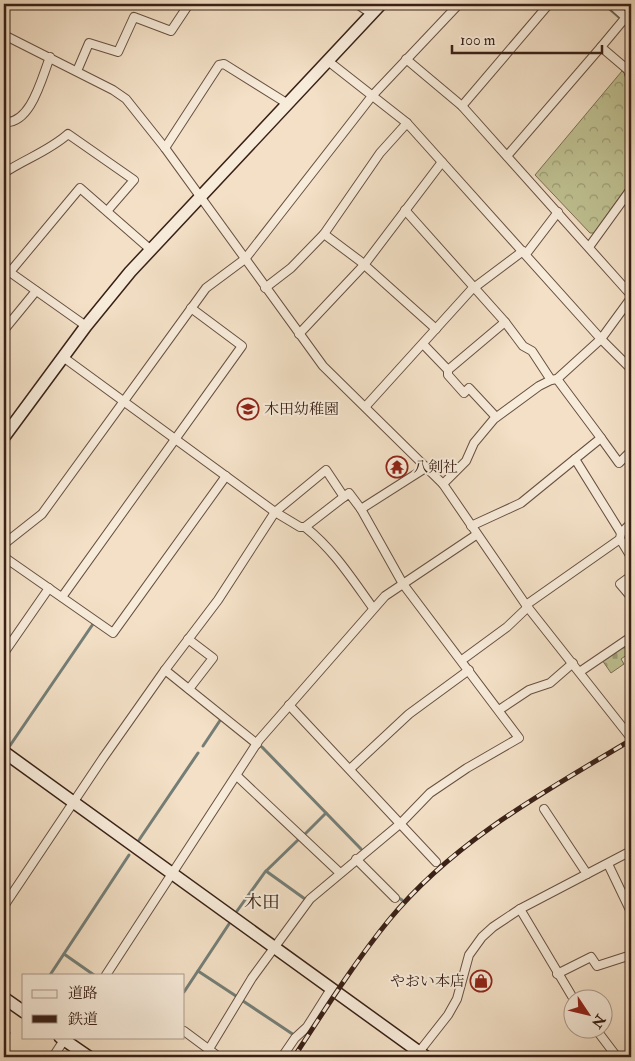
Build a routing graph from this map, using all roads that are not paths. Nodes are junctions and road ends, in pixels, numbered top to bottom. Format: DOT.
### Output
graph roads {
  1 [pos="189,4"];
  2 [pos="357,4"];
  3 [pos="381,4"];
  4 [pos="459,4"];
  5 [pos="549,4"];
  6 [pos="611,4"];
  7 [pos="372,14"];
  8 [pos="629,20"];
  9 [pos="4,35"];
  10 [pos="601,47"];
  11 [pos="50,57"];
  12 [pos="406,59"];
  13 [pos="328,61"];
  14 [pos="77,71"];
  15 [pos="631,80"];
  16 [pos="372,96"];
  17 [pos="288,104"];
  18 [pos="462,106"];
  19 [pos="4,122"];
  20 [pos="407,123"];
  21 [pos="165,148"];
  22 [pos="507,156"];
  23 [pos="442,162"];
  24 [pos="4,173"];
  25 [pos="631,189"];
  26 [pos="200,197"];
  27 [pos="108,210"];
  28 [pos="405,210"];
  29 [pos="558,212"];
  30 [pos="324,234"];
  31 [pos="589,247"];
  32 [pos="151,250"];
  33 [pos="524,252"];
  34 [pos="245,259"];
  35 [pos="364,265"];
  36 [pos="7,270"];
  37 [pos="265,288"];
  38 [pos="474,288"];
  39 [pos="36,290"];
  40 [pos="631,296"];
  41 [pos="191,308"];
  42 [pos="505,322"];
  43 [pos="86,326"];
  44 [pos="436,329"];
  45 [pos="4,330"];
  46 [pos="299,334"];
  47 [pos="601,339"];
  48 [pos="423,344"];
  49 [pos="63,356"];
  50 [pos="631,369"];
  51 [pos="448,370"];
  52 [pos="554,379"];
  53 [pos="124,401"];
  54 [pos="366,406"];
  55 [pos="496,417"];
  56 [pos="5,434"];
  57 [pos="601,438"];
  58 [pos="175,439"];
  59 [pos="631,450"];
  60 [pos="575,459"];
  61 [pos="427,467"];
  62 [pos="226,476"];
  63 [pos="443,484"];
  64 [pos="344,497"];
  65 [pos="361,509"];
  66 [pos="275,512"];
  67 [pos="631,523"];
  68 [pos="471,526"];
  69 [pos="305,527"];
  70 [pos="476,535"];
  71 [pos="620,536"];
  72 [pos="4,544"];
  73 [pos="4,556"];
  74 [pos="631,557"];
  75 [pos="631,576"];
  76 [pos="403,584"];
  77 [pos="49,588"];
  78 [pos="62,597"];
  79 [pos="631,597"];
  80 [pos="527,606"];
  81 [pos="373,608"];
  82 [pos="631,637"];
  83 [pos="188,639"];
  84 [pos="4,654"];
  85 [pos="462,660"];
  86 [pos="573,663"];
  87 [pos="165,670"];
  88 [pos="469,670"];
  89 [pos="581,671"];
  90 [pos="188,689"];
  91 [pos="289,705"];
  92 [pos="498,710"];
  93 [pos="631,738"];
  94 [pos="257,744"];
  95 [pos="4,752"];
  96 [pos="350,769"];
  97 [pos="237,776"];
  98 [pos="72,802"];
  99 [pos="544,810"];
  100 [pos="401,823"];
  101 [pos="631,851"];
  102 [pos="356,859"];
  103 [pos="436,862"];
  104 [pos="608,864"];
  105 [pos="340,872"];
  106 [pos="172,873"];
  107 [pos="587,874"];
  108 [pos="394,898"];
  109 [pos="4,906"];
  110 [pos="520,909"];
  111 [pos="631,912"];
  112 [pos="274,947"];
  113 [pos="631,955"];
  114 [pos="107,974"];
  115 [pos="557,974"];
  116 [pos="332,988"];
  117 [pos="566,988"];
  118 [pos="4,998"];
  119 [pos="22,1011"];
  120 [pos="185,1032"];
  121 [pos="63,1038"];
  122 [pos="603,1038"];
  123 [pos="210,1049"];
  124 [pos="420,1056"];
  125 [pos="53,1057"];
  126 [pos="89,1057"];
  127 [pos="217,1057"];
  128 [pos="282,1057"];
  129 [pos="617,1057"];
  1 -- 14 [label="street"];
  2 -- 7 [label="street"];
  3 -- 7 [label="street"];
  4 -- 12 [label="street"];
  5 -- 18 [label="street"];
  6 -- 8 [label="street"];
  7 -- 13 [label="street"];
  8 -- 10 [label="street"];
  9 -- 11 [label="street"];
  10 -- 15 [label="street"];
  10 -- 22 [label="street"];
  11 -- 14 [label="street"];
  11 -- 19 [label="street"];
  12 -- 16 [label="street"];
  12 -- 18 [label="street"];
  13 -- 16 [label="street"];
  13 -- 17 [label="street"];
  14 -- 21 [label="street"];
  16 -- 20 [label="street"];
  16 -- 34 [label="street"];
  17 -- 21 [label="street"];
  17 -- 26 [label="street"];
  18 -- 22 [label="street"];
  20 -- 23 [label="street"];
  20 -- 30 [label="street"];
  21 -- 26 [label="street"];
  22 -- 29 [label="street"];
  23 -- 28 [label="street"];
  23 -- 33 [label="street"];
  24 -- 27 [label="street"];
  25 -- 31 [label="street"];
  26 -- 32 [label="street"];
  26 -- 34 [label="street"];
  27 -- 32 [label="street"];
  27 -- 36 [label="street"];
  28 -- 35 [label="street"];
  28 -- 38 [label="street"];
  29 -- 31 [label="street"];
  29 -- 33 [label="street"];
  30 -- 35 [label="street"];
  30 -- 37 [label="street"];
  31 -- 40 [label="street"];
  32 -- 43 [label="street"];
  33 -- 38 [label="street"];
  33 -- 47 [label="street"];
  34 -- 37 [label="street"];
  34 -- 41 [label="street"];
  35 -- 44 [label="street"];
  35 -- 46 [label="street"];
  36 -- 39 [label="street"];
  37 -- 46 [label="street"];
  38 -- 42 [label="street"];
  38 -- 44 [label="street"];
  39 -- 43 [label="street"];
  39 -- 45 [label="street"];
  40 -- 47 [label="street"];
  41 -- 53 [label="street"];
  41 -- 58 [label="street"];
  42 -- 51 [label="street"];
  42 -- 52 [label="street"];
  43 -- 49 [label="street"];
  44 -- 48 [label="street"];
  46 -- 54 [label="street"];
  47 -- 50 [label="street"];
  47 -- 52 [label="street"];
  48 -- 51 [label="street"];
  48 -- 54 [label="street"];
  49 -- 53 [label="street"];
  49 -- 56 [label="street"];
  51 -- 55 [label="street"];
  52 -- 55 [label="street"];
  52 -- 57 [label="street"];
  53 -- 58 [label="street"];
  53 -- 72 [label="street"];
  54 -- 61 [label="street"];
  55 -- 63 [label="street"];
  57 -- 59 [label="street"];
  57 -- 60 [label="street"];
  58 -- 62 [label="street"];
  58 -- 78 [label="street"];
  60 -- 68 [label="street"];
  60 -- 71 [label="street"];
  61 -- 63 [label="street"];
  61 -- 65 [label="street"];
  62 -- 66 [label="street"];
  62 -- 78 [label="street"];
  63 -- 68 [label="street"];
  64 -- 65 [label="street"];
  64 -- 66 [label="street"];
  64 -- 69 [label="street"];
  65 -- 76 [label="street"];
  66 -- 69 [label="street"];
  66 -- 83 [label="street"];
  67 -- 71 [label="street"];
  68 -- 70 [label="street"];
  69 -- 81 [label="street"];
  70 -- 76 [label="street"];
  70 -- 80 [label="street"];
  71 -- 74 [label="street"];
  71 -- 80 [label="street"];
  73 -- 77 [label="street"];
  75 -- 79 [label="street"];
  76 -- 81 [label="street"];
  76 -- 85 [label="street"];
  77 -- 78 [label="street"];
  77 -- 84 [label="street"];
  80 -- 85 [label="street"];
  80 -- 86 [label="street"];
  81 -- 91 [label="street"];
  82 -- 89 [label="street"];
  83 -- 87 [label="street"];
  83 -- 90 [label="street"];
  85 -- 88 [label="street"];
  86 -- 89 [label="street"];
  86 -- 92 [label="street"];
  87 -- 90 [label="street"];
  87 -- 98 [label="street"];
  88 -- 92 [label="street"];
  88 -- 96 [label="street"];
  89 -- 93 [label="street"];
  90 -- 94 [label="street"];
  91 -- 94 [label="street"];
  91 -- 96 [label="street"];
  92 -- 100 [label="street"];
  94 -- 97 [label="street"];
  95 -- 98 [label="street"];
  96 -- 100 [label="street"];
  97 -- 105 [label="street"];
  97 -- 106 [label="street"];
  98 -- 106 [label="street"];
  98 -- 109 [label="street"];
  99 -- 107 [label="street"];
  100 -- 102 [label="street"];
  100 -- 103 [label="street"];
  101 -- 104 [label="street"];
  102 -- 105 [label="street"];
  102 -- 108 [label="street"];
  104 -- 107 [label="street"];
  104 -- 111 [label="street"];
  105 -- 112 [label="street"];
  106 -- 112 [label="street"];
  106 -- 114 [label="street"];
  107 -- 110 [label="street"];
  110 -- 115 [label="street"];
  110 -- 124 [label="street"];
  112 -- 116 [label="street"];
  112 -- 123 [label="street"];
  113 -- 115 [label="street"];
  115 -- 117 [label="street"];
  116 -- 124 [label="street"];
  116 -- 128 [label="street"];
  118 -- 119 [label="street"];
  120 -- 123 [label="street"];
  121 -- 125 [label="street"];
  121 -- 126 [label="street"];
  122 -- 129 [label="street"];
  123 -- 127 [label="street"];
}
